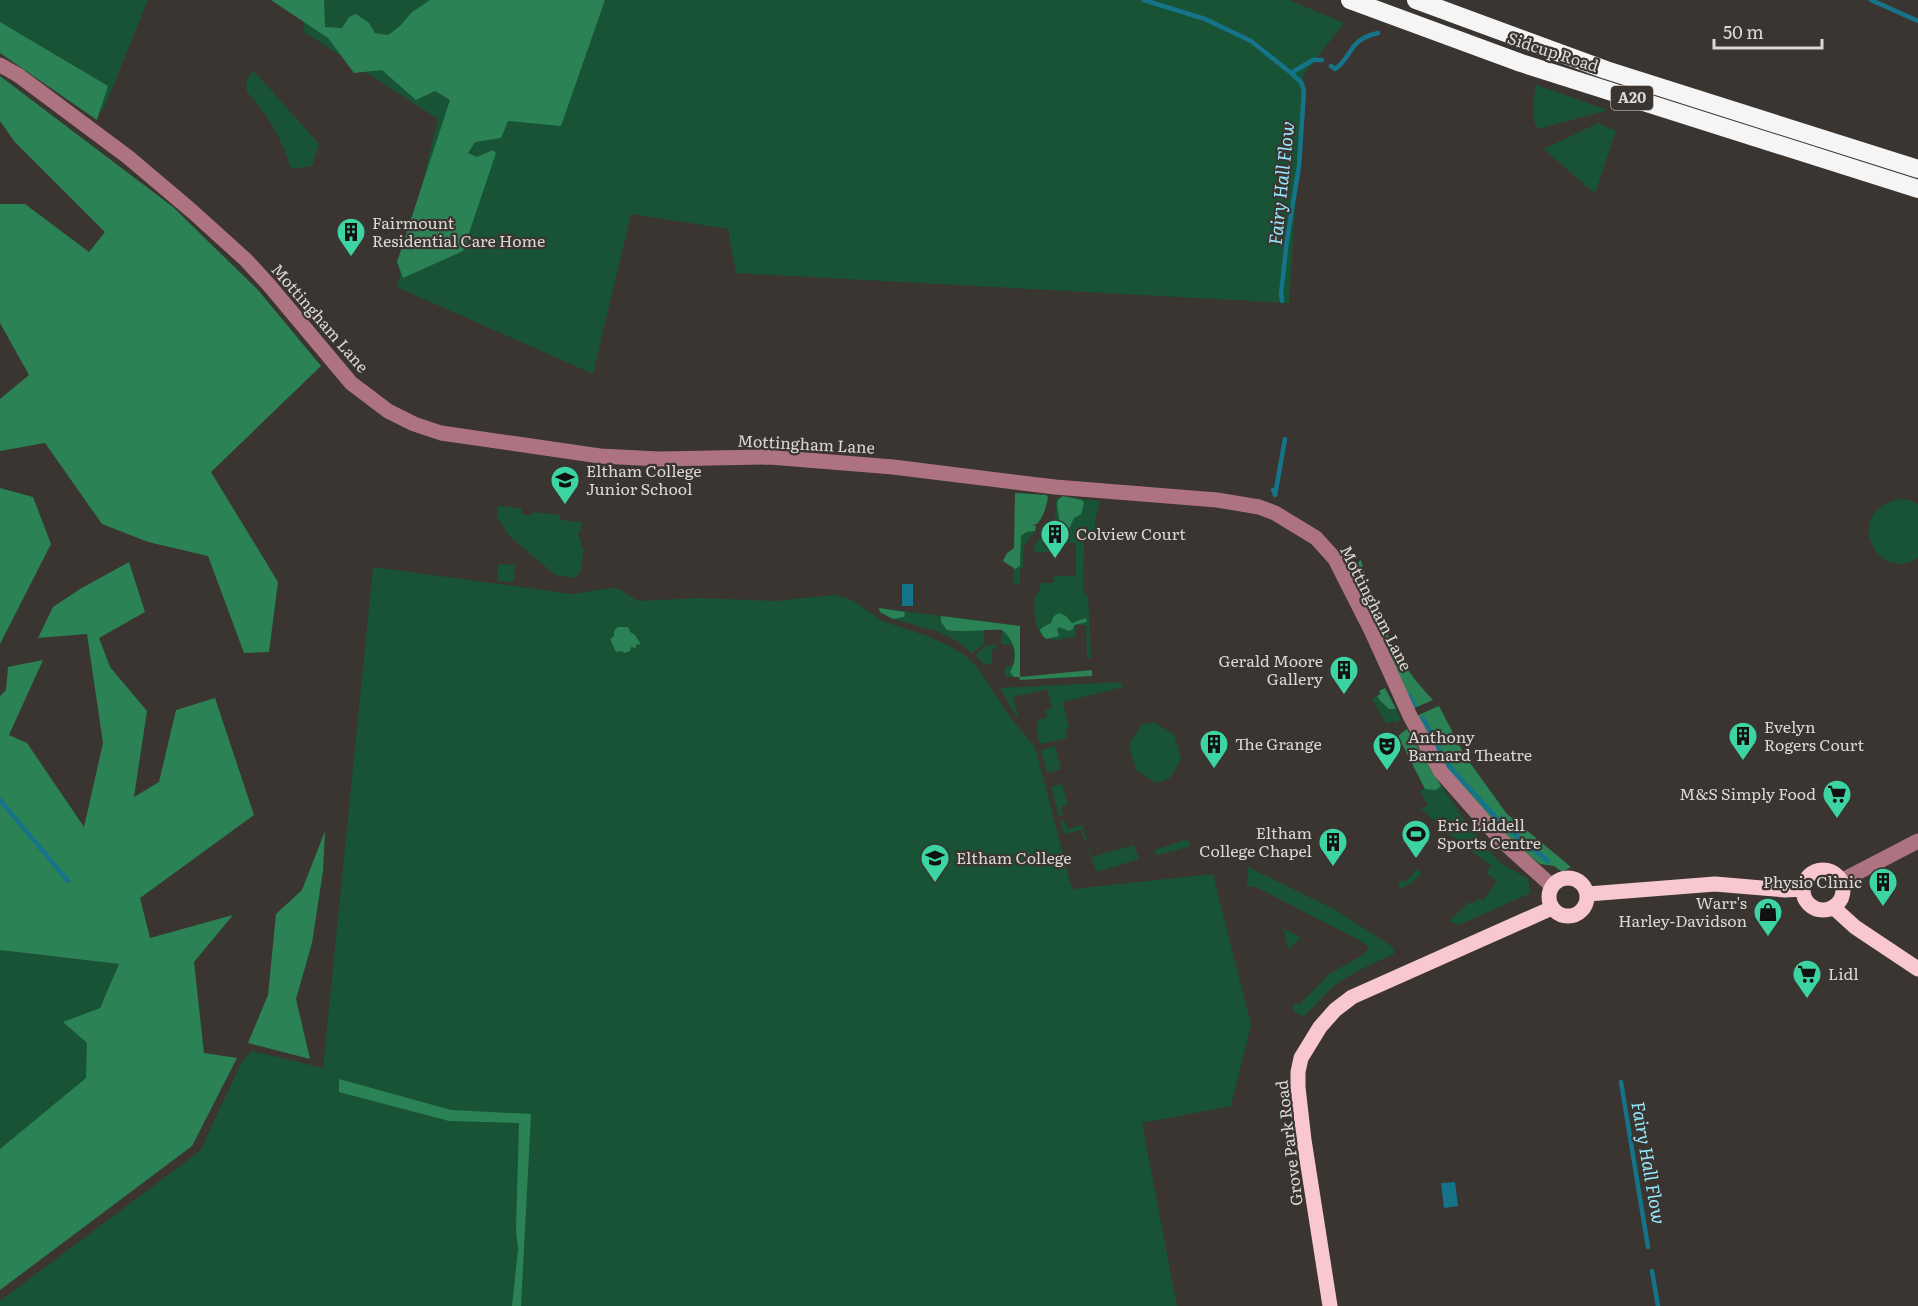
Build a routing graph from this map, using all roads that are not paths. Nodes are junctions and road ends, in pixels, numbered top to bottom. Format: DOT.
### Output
graph roads {
  1 [pos="1350,0"];
  2 [pos="1416,0"];
  3 [pos="0,65"];
  4 [pos="1918,169"];
  5 [pos="1918,189"];
  6 [pos="1918,841"];
  7 [pos="1841,881"];
  8 [pos="1551,886"];
  9 [pos="1803,889"];
  10 [pos="1588,894"];
  11 [pos="1833,907"];
  12 [pos="1552,908"];
  13 [pos="1918,969"];
  14 [pos="1330,1306"];
  1 -- 5 [label="highway, Sidcup Road / A20"];
  2 -- 4 [label="highway, Sidcup Road / A20"];
  3 -- 8 [label="street, Mottingham Lane"];
  6 -- 7 [label="street"];
  7 -- 9 [label="main road"];
  7 -- 11 [label="main road"];
  8 -- 10 [label="main road"];
  8 -- 12 [label="main road"];
  9 -- 10 [label="main road"];
  9 -- 11 [label="main road"];
  10 -- 12 [label="main road"];
  11 -- 13 [label="main road"];
  12 -- 14 [label="main road, Grove Park Road"];
}
